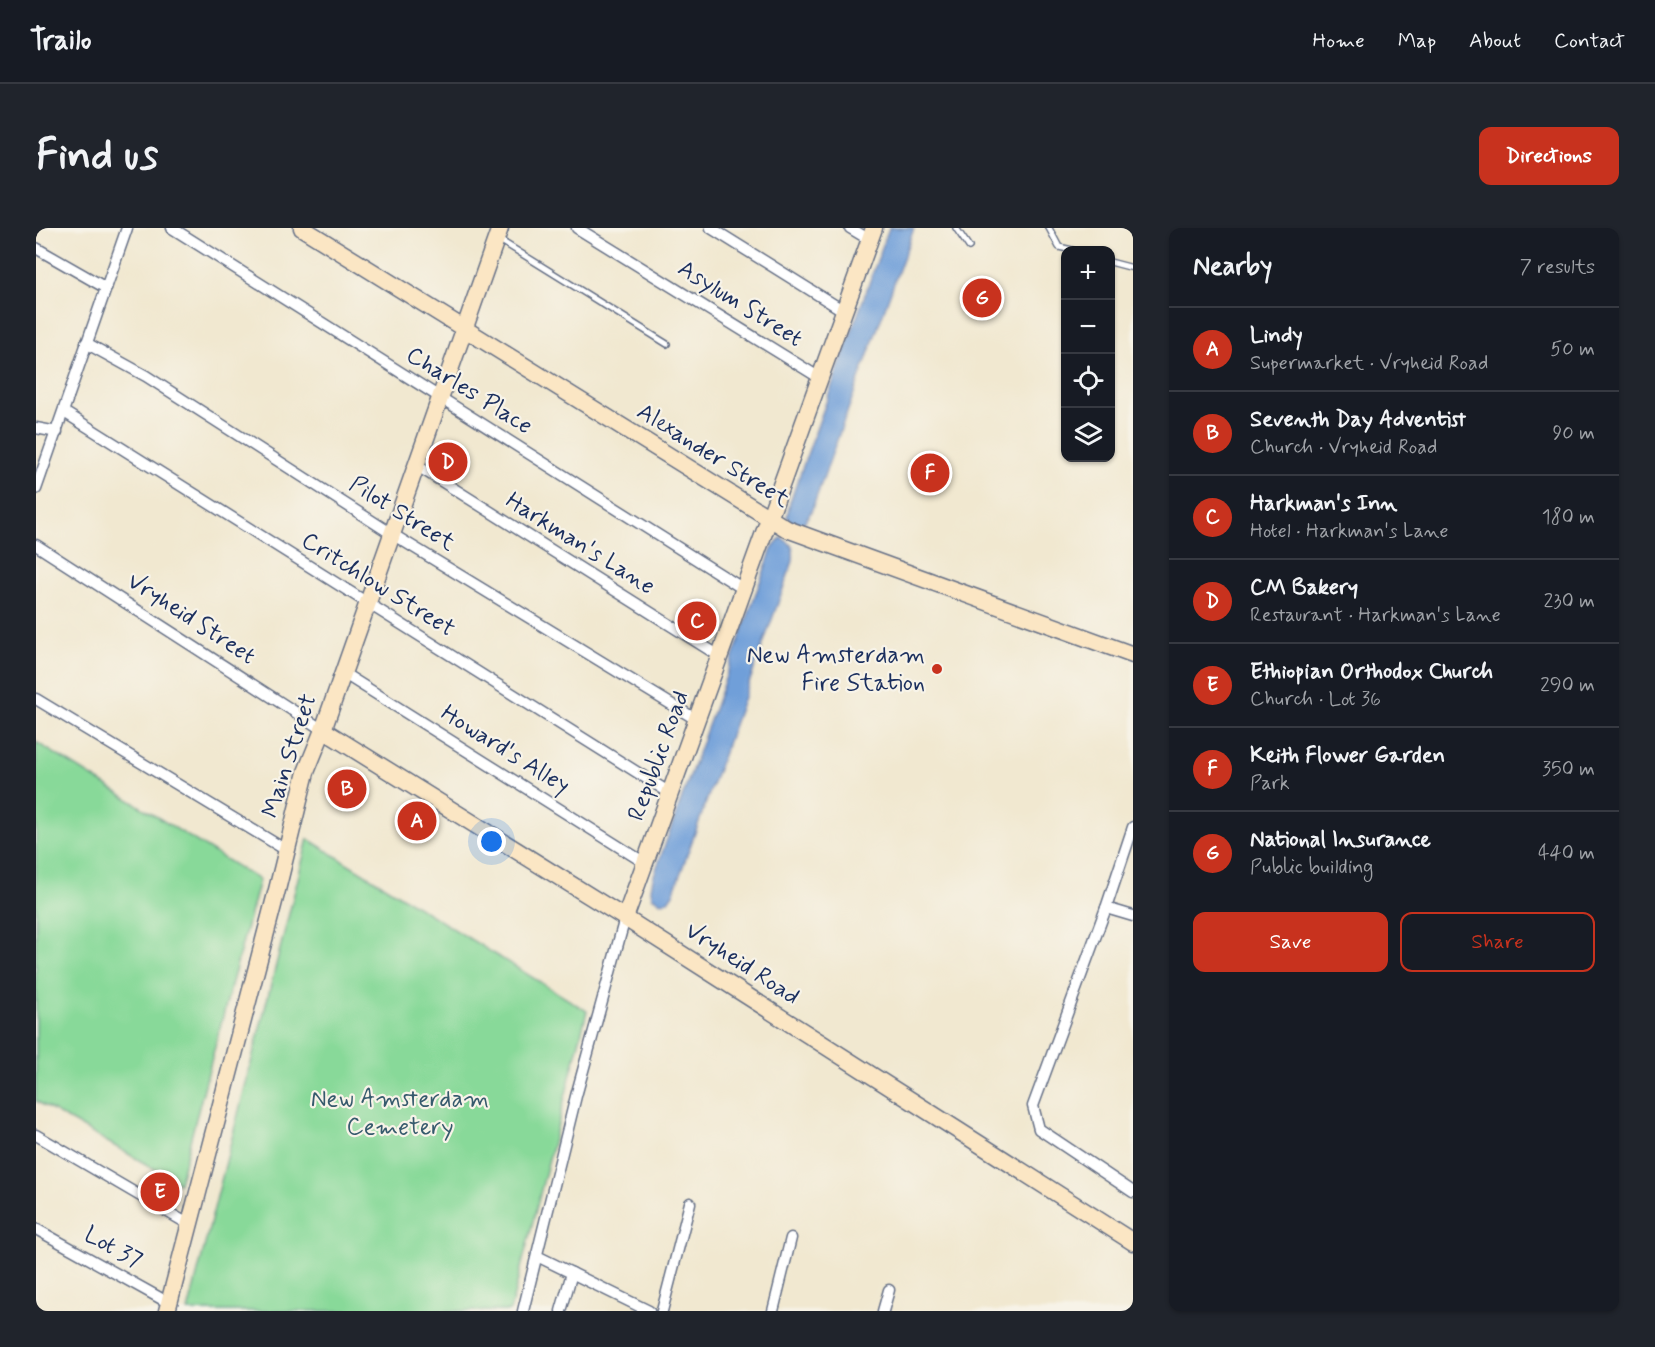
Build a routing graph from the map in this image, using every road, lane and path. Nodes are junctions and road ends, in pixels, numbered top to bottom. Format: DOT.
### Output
graph roads {
  1 [pos="127,228"];
  2 [pos="172,228"];
  3 [pos="302,228"];
  4 [pos="577,228"];
  5 [pos="711,228"];
  6 [pos="850,228"];
  7 [pos="956,228"];
  8 [pos="1049,228"];
  9 [pos="498,233"];
  10 [pos="872,234"];
  11 [pos="969,247"];
  12 [pos="36,248"];
  13 [pos="1061,248"];
  14 [pos="1115,263"];
  15 [pos="1133,268"];
  16 [pos="106,288"];
  17 [pos="844,311"];
  18 [pos="465,328"];
  19 [pos="86,344"];
  20 [pos="667,344"];
  21 [pos="820,378"];
  22 [pos="440,398"];
  23 [pos="64,411"];
  24 [pos="36,428"];
  25 [pos="57,432"];
  26 [pos="416,465"];
  27 [pos="36,489"];
  28 [pos="770,520"];
  29 [pos="392,534"];
  30 [pos="36,545"];
  31 [pos="745,590"];
  32 [pos="367,604"];
  33 [pos="1133,655"];
  34 [pos="720,657"];
  35 [pos="343,673"];
  36 [pos="36,699"];
  37 [pos="697,720"];
  38 [pos="323,730"];
  39 [pos="670,794"];
  40 [pos="1133,827"];
  41 [pos="286,850"];
  42 [pos="645,863"];
  43 [pos="1106,908"];
  44 [pos="1133,916"];
  45 [pos="626,918"];
  46 [pos="36,1135"];
  47 [pos="1133,1192"];
  48 [pos="690,1203"];
  49 [pos="190,1225"];
  50 [pos="36,1229"];
  51 [pos="791,1238"];
  52 [pos="1133,1242"];
  53 [pos="537,1256"];
  54 [pos="572,1273"];
  55 [pos="889,1290"];
  56 [pos="168,1307"];
  57 [pos="523,1311"];
  58 [pos="561,1311"];
  59 [pos="649,1311"];
  60 [pos="662,1311"];
  61 [pos="773,1311"];
  62 [pos="883,1311"];
  1 -- 16 [label="street"];
  2 -- 22 [label="street, Charles Place"];
  3 -- 18 [label="street, Alexander Street"];
  4 -- 21 [label="street, Asylum Street"];
  5 -- 17 [label="street"];
  6 -- 10 [label="street"];
  7 -- 11 [label="lane"];
  8 -- 13 [label="lane"];
  9 -- 18 [label="street, Main Street"];
  9 -- 20 [label="lane"];
  10 -- 17 [label="street, Republic Road"];
  12 -- 16 [label="street"];
  14 -- 15 [label="lane"];
  16 -- 19 [label="street"];
  17 -- 21 [label="street, Republic Road"];
  18 -- 22 [label="street, Main Street"];
  18 -- 28 [label="street, Alexander Street"];
  19 -- 23 [label="street"];
  19 -- 29 [label="street, Pilot Street"];
  21 -- 28 [label="street, Republic Road"];
  22 -- 26 [label="street, Main Street"];
  22 -- 31 [label="street, Charles Place"];
  23 -- 25 [label="street"];
  23 -- 32 [label="street, Critchlow Street"];
  24 -- 25 [label="street"];
  25 -- 27 [label="street"];
  26 -- 29 [label="street, Main Street"];
  26 -- 34 [label="street, Harkman's Lane"];
  28 -- 31 [label="street, Republic Road"];
  28 -- 33 [label="street, Alexander Street"];
  29 -- 32 [label="street, Main Street"];
  29 -- 37 [label="street, Pilot Street"];
  30 -- 38 [label="street, Vryheid Street"];
  31 -- 34 [label="street, Republic Road"];
  32 -- 35 [label="street, Main Street"];
  32 -- 39 [label="street, Critchlow Street"];
  34 -- 37 [label="street, Republic Road"];
  35 -- 38 [label="street, Main Street"];
  35 -- 42 [label="street, Howard's Alley"];
  36 -- 41 [label="street"];
  37 -- 39 [label="street, Republic Road"];
  38 -- 41 [label="street, Main Street"];
  38 -- 45 [label="street, Vryheid Road"];
  39 -- 42 [label="street, Republic Road"];
  40 -- 43 [label="street"];
  41 -- 49 [label="street, Main Street"];
  42 -- 45 [label="street, Republic Road"];
  43 -- 44 [label="street"];
  43 -- 47 [label="street"];
  45 -- 52 [label="street, Vryheid Road"];
  45 -- 53 [label="street, Republic Road"];
  46 -- 49 [label="street"];
  48 -- 60 [label="street"];
  49 -- 56 [label="street, Main Street"];
  50 -- 56 [label="street, Lot 37"];
  51 -- 61 [label="street"];
  53 -- 54 [label="street"];
  53 -- 57 [label="street, Republic Road"];
  54 -- 58 [label="street"];
  54 -- 59 [label="street"];
  55 -- 62 [label="street"];
}
